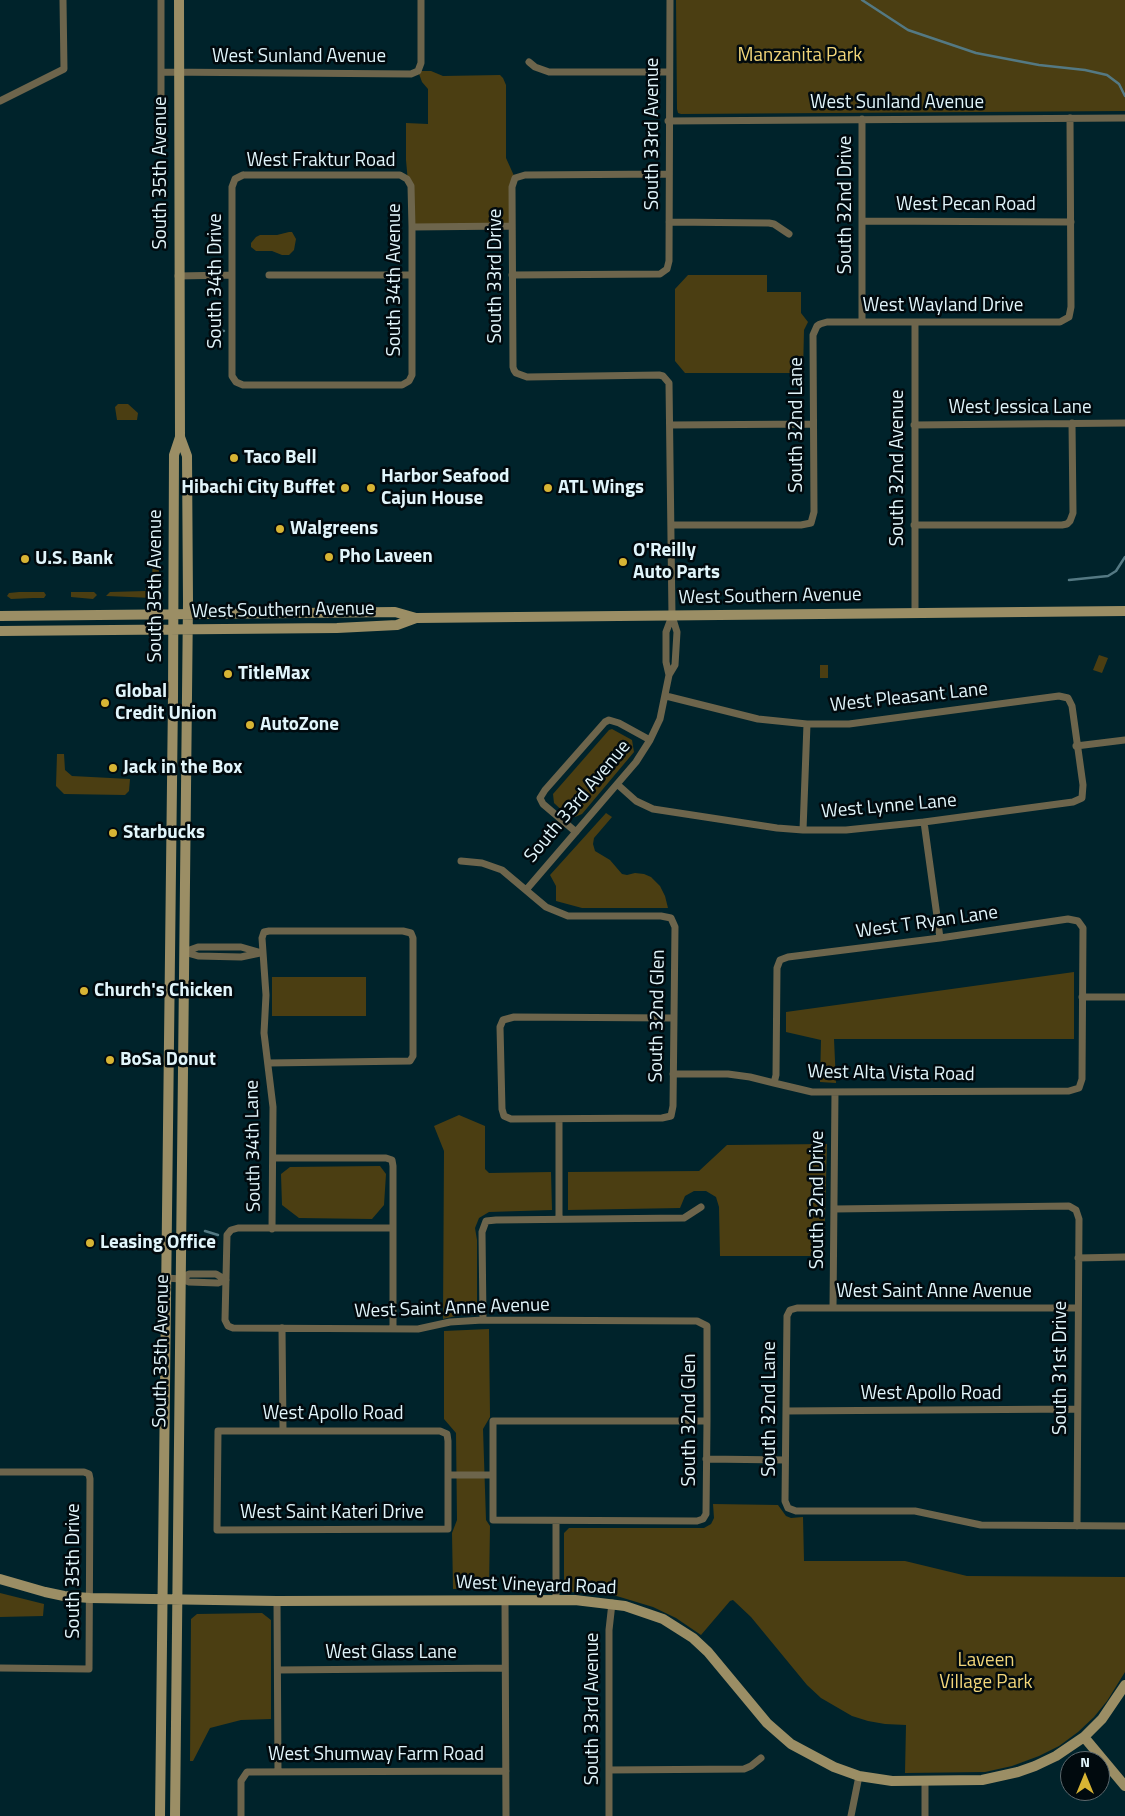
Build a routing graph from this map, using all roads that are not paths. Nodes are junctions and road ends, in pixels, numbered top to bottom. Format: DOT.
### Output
graph roads {
  1 [pos="63,0"];
  2 [pos="160,0"];
  3 [pos="179,0"];
  4 [pos="421,0"];
  5 [pos="670,0"];
  6 [pos="529,62"];
  7 [pos="161,72"];
  8 [pos="179,72"];
  9 [pos="670,72"];
  10 [pos="0,101"];
  11 [pos="1070,118"];
  12 [pos="1125,118"];
  13 [pos="862,119"];
  14 [pos="668,121"];
  15 [pos="161,127"];
  16 [pos="668,174"];
  17 [pos="407,179"];
  18 [pos="235,180"];
  19 [pos="862,221"];
  20 [pos="669,222"];
  21 [pos="1071,222"];
  22 [pos="512,226"];
  23 [pos="412,227"];
  24 [pos="789,234"];
  25 [pos="512,274"];
  26 [pos="232,275"];
  27 [pos="412,275"];
  28 [pos="178,276"];
  29 [pos="269,276"];
  30 [pos="862,322"];
  31 [pos="914,322"];
  32 [pos="817,326"];
  33 [pos="666,379"];
  34 [pos="409,381"];
  35 [pos="1072,423"];
  36 [pos="1125,423"];
  37 [pos="813,424"];
  38 [pos="670,425"];
  39 [pos="914,425"];
  40 [pos="180,437"];
  41 [pos="671,524"];
  42 [pos="914,526"];
  43 [pos="1125,611"];
  44 [pos="915,613"];
  45 [pos="0,616"];
  46 [pos="173,616"];
  47 [pos="187,616"];
  48 [pos="672,616"];
  49 [pos="416,618"];
  50 [pos="173,630"];
  51 [pos="187,630"];
  52 [pos="0,631"];
  53 [pos="666,696"];
  54 [pos="807,724"];
  55 [pos="650,740"];
  56 [pos="1125,740"];
  57 [pos="1076,746"];
  58 [pos="617,784"];
  59 [pos="924,822"];
  60 [pos="803,830"];
  61 [pos="576,832"];
  62 [pos="461,861"];
  63 [pos="171,864"];
  64 [pos="185,864"];
  65 [pos="526,890"];
  66 [pos="940,938"];
  67 [pos="218,947"];
  68 [pos="184,952"];
  69 [pos="262,953"];
  70 [pos="218,956"];
  71 [pos="1082,997"];
  72 [pos="1125,997"];
  73 [pos="673,1018"];
  74 [pos="268,1062"];
  75 [pos="673,1074"];
  76 [pos="774,1083"];
  77 [pos="835,1092"];
  78 [pos="559,1119"];
  79 [pos="273,1158"];
  80 [pos="702,1207"];
  81 [pos="834,1209"];
  82 [pos="559,1219"];
  83 [pos="272,1228"];
  84 [pos="392,1228"];
  85 [pos="1125,1257"];
  86 [pos="1078,1258"];
  87 [pos="166,1278"];
  88 [pos="181,1279"];
  89 [pos="226,1280"];
  90 [pos="834,1308"];
  91 [pos="1078,1308"];
  92 [pos="790,1310"];
  93 [pos="483,1320"];
  94 [pos="707,1326"];
  95 [pos="282,1328"];
  96 [pos="393,1329"];
  97 [pos="1077,1410"];
  98 [pos="786,1411"];
  99 [pos="707,1421"];
  100 [pos="283,1430"];
  101 [pos="706,1459"];
  102 [pos="785,1460"];
  103 [pos="0,1472"];
  104 [pos="448,1475"];
  105 [pos="493,1475"];
  106 [pos="556,1521"];
  107 [pos="1077,1526"];
  108 [pos="1125,1526"];
  109 [pos="217,1530"];
  110 [pos="0,1579"];
  111 [pos="90,1598"];
  112 [pos="163,1600"];
  113 [pos="177,1600"];
  114 [pos="505,1600"];
  115 [pos="556,1600"];
  116 [pos="278,1601"];
  117 [pos="612,1603"];
  118 [pos="0,1668"];
  119 [pos="505,1668"];
  120 [pos="278,1670"];
  121 [pos="1125,1685"];
  122 [pos="1084,1737"];
  123 [pos="761,1758"];
  124 [pos="609,1770"];
  125 [pos="506,1771"];
  126 [pos="278,1772"];
  127 [pos="859,1776"];
  128 [pos="925,1781"];
  129 [pos="1125,1786"];
  130 [pos="160,1816"];
  131 [pos="175,1816"];
  132 [pos="241,1816"];
  133 [pos="506,1816"];
  134 [pos="609,1816"];
  135 [pos="851,1816"];
  136 [pos="925,1816"];
  1 -- 10 [label="street"];
  2 -- 7 [label="street"];
  3 -- 8 [label="main road, South 35th Avenue"];
  4 -- 8 [label="street, West Sunland Avenue"];
  5 -- 9 [label="street, South 33rd Avenue"];
  6 -- 9 [label="street"];
  7 -- 8 [label="street"];
  7 -- 15 [label="street"];
  8 -- 28 [label="main road, South 35th Avenue"];
  9 -- 14 [label="street, South 33rd Avenue"];
  11 -- 12 [label="street, West Sunland Avenue"];
  11 -- 13 [label="street, West Sunland Avenue"];
  11 -- 21 [label="street"];
  13 -- 14 [label="street, West Sunland Avenue"];
  13 -- 19 [label="street, South 32nd Drive"];
  14 -- 16 [label="street, South 33rd Avenue"];
  16 -- 20 [label="street, South 33rd Avenue"];
  16 -- 22 [label="street, South 33rd Drive"];
  17 -- 18 [label="street, West Fraktur Road"];
  17 -- 23 [label="street, South 34th Avenue"];
  18 -- 26 [label="street, South 34th Drive"];
  19 -- 21 [label="street, West Pecan Road"];
  19 -- 30 [label="street, South 32nd Drive"];
  20 -- 24 [label="street"];
  20 -- 25 [label="street, South 33rd Avenue"];
  21 -- 31 [label="street, West Wayland Drive"];
  22 -- 23 [label="street"];
  22 -- 25 [label="street, South 33rd Drive"];
  23 -- 27 [label="street, South 34th Avenue"];
  25 -- 33 [label="street, South 33rd Drive"];
  26 -- 28 [label="street"];
  26 -- 34 [label="street, South 34th Drive"];
  27 -- 29 [label="street"];
  27 -- 34 [label="street, South 34th Avenue"];
  28 -- 40 [label="main road, South 35th Avenue"];
  30 -- 31 [label="street, West Wayland Drive"];
  30 -- 32 [label="street, West Wayland Drive"];
  31 -- 39 [label="street, South 32nd Avenue"];
  32 -- 37 [label="street, South 32nd Lane"];
  33 -- 38 [label="street, South 33rd Avenue"];
  35 -- 36 [label="street, West Jessica Lane"];
  35 -- 39 [label="street, West Jessica Lane"];
  35 -- 42 [label="street"];
  37 -- 38 [label="street"];
  37 -- 41 [label="street, South 32nd Lane"];
  38 -- 41 [label="street, South 33rd Avenue"];
  39 -- 42 [label="street, South 32nd Avenue"];
  40 -- 46 [label="main road, South 35th Avenue"];
  40 -- 47 [label="main road, South 35th Avenue"];
  41 -- 48 [label="street, South 33rd Avenue"];
  42 -- 44 [label="street, South 32nd Avenue"];
  43 -- 44 [label="main road, West Southern Avenue"];
  44 -- 48 [label="main road, West Southern Avenue"];
  45 -- 46 [label="main road, West Southern Avenue"];
  46 -- 47 [label="main road, West Southern Avenue"];
  46 -- 50 [label="main road, South 35th Avenue"];
  47 -- 49 [label="main road, West Southern Avenue"];
  47 -- 51 [label="main road, South 35th Avenue"];
  48 -- 49 [label="main road, West Southern Avenue"];
  48 -- 53 [label="street, South 33rd Avenue"];
  49 -- 51 [label="main road, West Southern Avenue"];
  50 -- 51 [label="main road, West Southern Avenue"];
  50 -- 52 [label="main road, West Southern Avenue"];
  50 -- 63 [label="main road, South 35th Avenue"];
  51 -- 64 [label="main road, South 35th Avenue"];
  53 -- 54 [label="street, West Pleasant Lane"];
  53 -- 55 [label="street, South 33rd Avenue"];
  54 -- 57 [label="street, West Pleasant Lane"];
  54 -- 60 [label="street"];
  55 -- 58 [label="street, South 33rd Avenue"];
  55 -- 61 [label="street"];
  56 -- 57 [label="street"];
  57 -- 59 [label="street, West Lynne Lane"];
  58 -- 60 [label="street, West Lynne Lane"];
  58 -- 61 [label="street, South 33rd Avenue"];
  59 -- 60 [label="street, West Lynne Lane"];
  59 -- 66 [label="street"];
  61 -- 65 [label="street, South 33rd Avenue"];
  62 -- 65 [label="street"];
  63 -- 64 [label="main road"];
  63 -- 87 [label="main road, South 35th Avenue"];
  64 -- 68 [label="main road, South 35th Avenue"];
  65 -- 73 [label="street, South 32nd Glen"];
  66 -- 71 [label="street, West T Ryan Lane"];
  66 -- 76 [label="street, West T Ryan Lane"];
  67 -- 68 [label="street"];
  67 -- 69 [label="street"];
  67 -- 70 [label="street"];
  68 -- 70 [label="street"];
  68 -- 88 [label="main road, South 35th Avenue"];
  69 -- 70 [label="street"];
  69 -- 74 [label="street, South 34th Lane"];
  69 -- 74 [label="street, South 34th Lane"];
  71 -- 72 [label="street"];
  71 -- 77 [label="street, West Alta Vista Road"];
  73 -- 75 [label="street, South 32nd Glen"];
  73 -- 78 [label="street"];
  74 -- 79 [label="street, South 34th Lane"];
  75 -- 76 [label="street, West Alta Vista Road"];
  75 -- 78 [label="street, South 32nd Glen"];
  76 -- 77 [label="street, West Alta Vista Road"];
  77 -- 81 [label="street, South 32nd Drive"];
  78 -- 82 [label="street"];
  79 -- 83 [label="street, South 34th Lane"];
  79 -- 84 [label="street"];
  80 -- 82 [label="street"];
  81 -- 86 [label="street, South 31st Drive"];
  81 -- 90 [label="street, South 32nd Drive"];
  82 -- 93 [label="street"];
  83 -- 84 [label="street"];
  83 -- 89 [label="street"];
  84 -- 96 [label="street"];
  85 -- 86 [label="street"];
  86 -- 91 [label="street, South 31st Drive"];
  87 -- 88 [label="street"];
  87 -- 112 [label="main road, South 35th Avenue"];
  88 -- 89 [label="street"];
  88 -- 113 [label="main road, South 35th Avenue"];
  89 -- 95 [label="street, West Saint Anne Avenue"];
  90 -- 91 [label="street, West Saint Anne Avenue"];
  90 -- 92 [label="street, West Saint Anne Avenue"];
  91 -- 97 [label="street, South 31st Drive"];
  92 -- 98 [label="street, South 32nd Lane"];
  93 -- 94 [label="street, West Saint Anne Avenue"];
  93 -- 96 [label="street, West Saint Anne Avenue"];
  94 -- 99 [label="street, South 32nd Glen"];
  95 -- 96 [label="street, West Saint Anne Avenue"];
  95 -- 100 [label="street"];
  97 -- 98 [label="street, West Apollo Road"];
  97 -- 107 [label="street, South 31st Drive"];
  98 -- 102 [label="street, South 32nd Lane"];
  99 -- 101 [label="street, South 32nd Glen"];
  99 -- 105 [label="street"];
  100 -- 104 [label="street, West Apollo Road"];
  100 -- 109 [label="street, West Apollo Road"];
  101 -- 102 [label="street"];
  101 -- 106 [label="street, South 32nd Glen"];
  102 -- 107 [label="street, South 32nd Lane"];
  103 -- 111 [label="street, South 35th Drive"];
  104 -- 105 [label="street"];
  104 -- 109 [label="street, West Saint Kateri Drive"];
  105 -- 106 [label="street"];
  106 -- 115 [label="street"];
  107 -- 108 [label="street"];
  110 -- 111 [label="main road, West Vineyard Road"];
  111 -- 112 [label="main road, West Vineyard Road"];
  111 -- 118 [label="street, South 35th Drive"];
  112 -- 113 [label="main road, West Vineyard Road"];
  112 -- 130 [label="main road, South 35th Avenue"];
  113 -- 116 [label="main road, West Vineyard Road"];
  113 -- 131 [label="main road, South 35th Avenue"];
  114 -- 115 [label="main road, West Vineyard Road"];
  114 -- 116 [label="main road, West Vineyard Road"];
  114 -- 119 [label="street"];
  115 -- 117 [label="main road, West Vineyard Road"];
  116 -- 120 [label="street"];
  117 -- 124 [label="street, South 33rd Avenue"];
  117 -- 127 [label="main road, West Vineyard Road"];
  119 -- 120 [label="street, West Glass Lane"];
  119 -- 125 [label="street"];
  120 -- 126 [label="street"];
  121 -- 122 [label="main road, West Vineyard Road"];
  122 -- 128 [label="main road, West Vineyard Road"];
  122 -- 129 [label="main road"];
  123 -- 124 [label="street"];
  124 -- 134 [label="street, South 33rd Avenue"];
  125 -- 126 [label="street, West Shumway Farm Road"];
  125 -- 133 [label="street"];
  126 -- 132 [label="street, West Shumway Farm Road"];
  127 -- 128 [label="main road, West Vineyard Road"];
  127 -- 135 [label="street"];
  128 -- 136 [label="street"];
}
